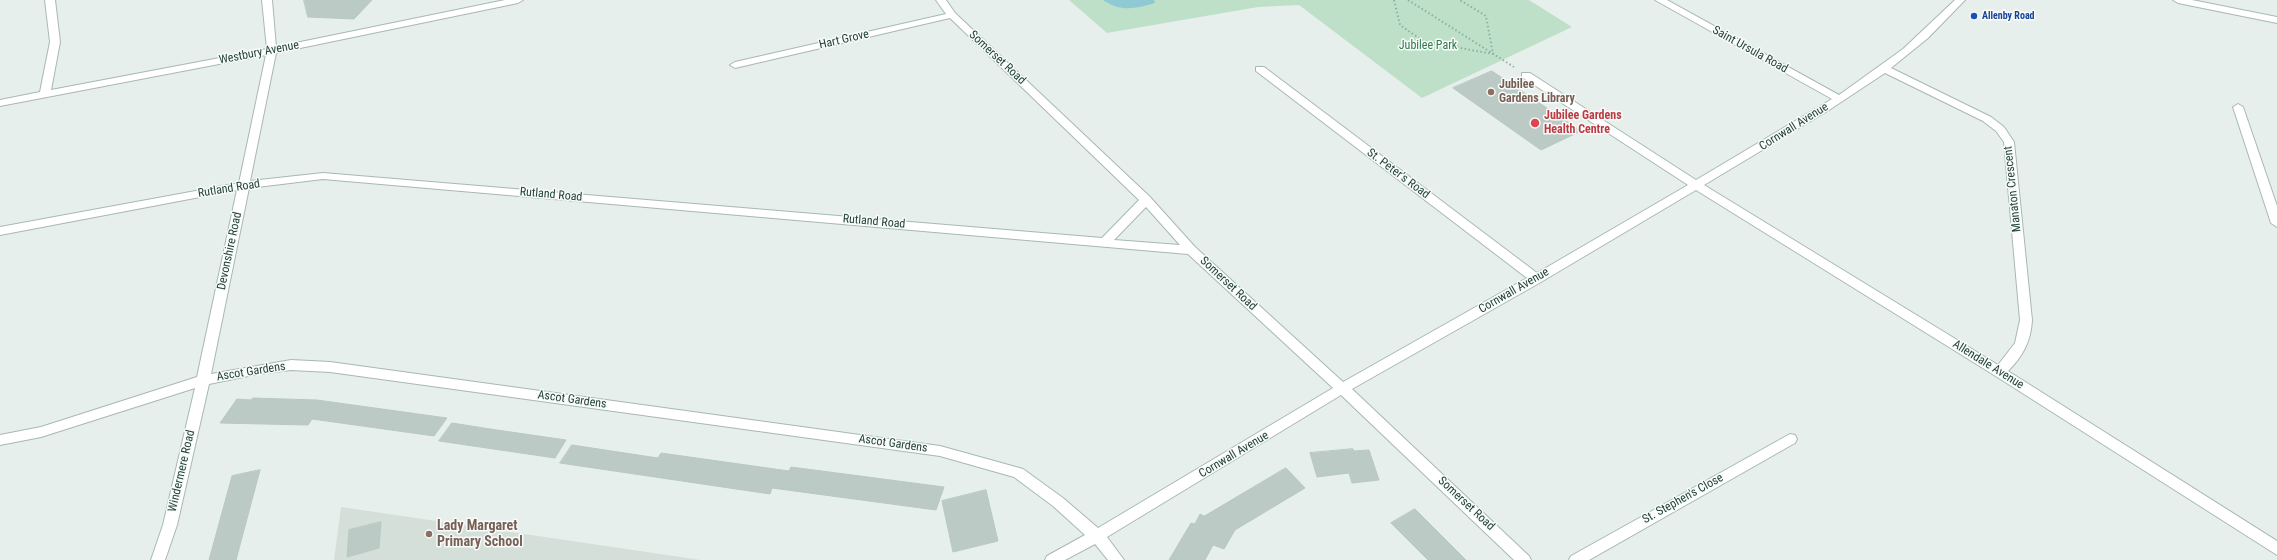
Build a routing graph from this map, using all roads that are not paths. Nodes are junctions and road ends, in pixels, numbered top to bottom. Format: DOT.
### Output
graph roads {
  1 [pos="50,0"];
  2 [pos="267,0"];
  3 [pos="514,0"];
  4 [pos="941,0"];
  5 [pos="1660,0"];
  6 [pos="1960,0"];
  7 [pos="2178,0"];
  8 [pos="952,15"];
  9 [pos="2277,20"];
  10 [pos="272,51"];
  11 [pos="735,65"];
  12 [pos="1260,69"];
  13 [pos="1885,69"];
  14 [pos="1526,75"];
  15 [pos="45,94"];
  16 [pos="1839,99"];
  17 [pos="0,103"];
  18 [pos="2238,107"];
  19 [pos="245,185"];
  20 [pos="1696,185"];
  21 [pos="1146,200"];
  22 [pos="2277,223"];
  23 [pos="0,231"];
  24 [pos="1106,241"];
  25 [pos="1191,250"];
  26 [pos="1537,279"];
  27 [pos="1999,372"];
  28 [pos="203,380"];
  29 [pos="1341,389"];
  30 [pos="1790,439"];
  31 [pos="0,440"];
  32 [pos="1097,536"];
  33 [pos="2277,549"];
  34 [pos="158,560"];
  35 [pos="1052,560"];
  36 [pos="1117,560"];
  37 [pos="1524,560"];
  38 [pos="1576,560"];
  1 -- 15 [label="street"];
  2 -- 10 [label="street, Devonshire Road"];
  3 -- 10 [label="street, Westbury Avenue"];
  4 -- 8 [label="street, Somerset Road"];
  5 -- 16 [label="street, Saint Ursula Road"];
  6 -- 13 [label="street, Cornwall Avenue"];
  7 -- 9 [label="street"];
  8 -- 11 [label="street, Hart Grove"];
  8 -- 21 [label="street, Somerset Road"];
  10 -- 15 [label="street, Westbury Avenue"];
  10 -- 19 [label="street, Devonshire Road"];
  12 -- 26 [label="street, St. Peter's Road"];
  13 -- 16 [label="street, Cornwall Avenue"];
  13 -- 27 [label="street, Manaton Crescent"];
  14 -- 20 [label="street, Allendale Avenue"];
  15 -- 17 [label="street, Westbury Avenue"];
  16 -- 20 [label="street, Cornwall Avenue"];
  18 -- 22 [label="street"];
  19 -- 23 [label="street, Rutland Road"];
  19 -- 24 [label="street, Rutland Road"];
  19 -- 28 [label="street, Devonshire Road"];
  20 -- 26 [label="street, Cornwall Avenue"];
  20 -- 27 [label="street, Allendale Avenue"];
  21 -- 24 [label="street"];
  21 -- 25 [label="street, Somerset Road"];
  24 -- 25 [label="street, Rutland Road"];
  25 -- 29 [label="street, Somerset Road"];
  26 -- 29 [label="street, Cornwall Avenue"];
  27 -- 33 [label="street, Allendale Avenue"];
  28 -- 31 [label="street, Ascot Gardens"];
  28 -- 32 [label="street, Ascot Gardens"];
  28 -- 34 [label="street, Windermere Road"];
  29 -- 32 [label="street, Cornwall Avenue"];
  29 -- 37 [label="street, Somerset Road"];
  30 -- 38 [label="street, St. Stephen's Close"];
  32 -- 35 [label="street, Cornwall Avenue"];
  32 -- 36 [label="street, Ascot Gardens"];
}
